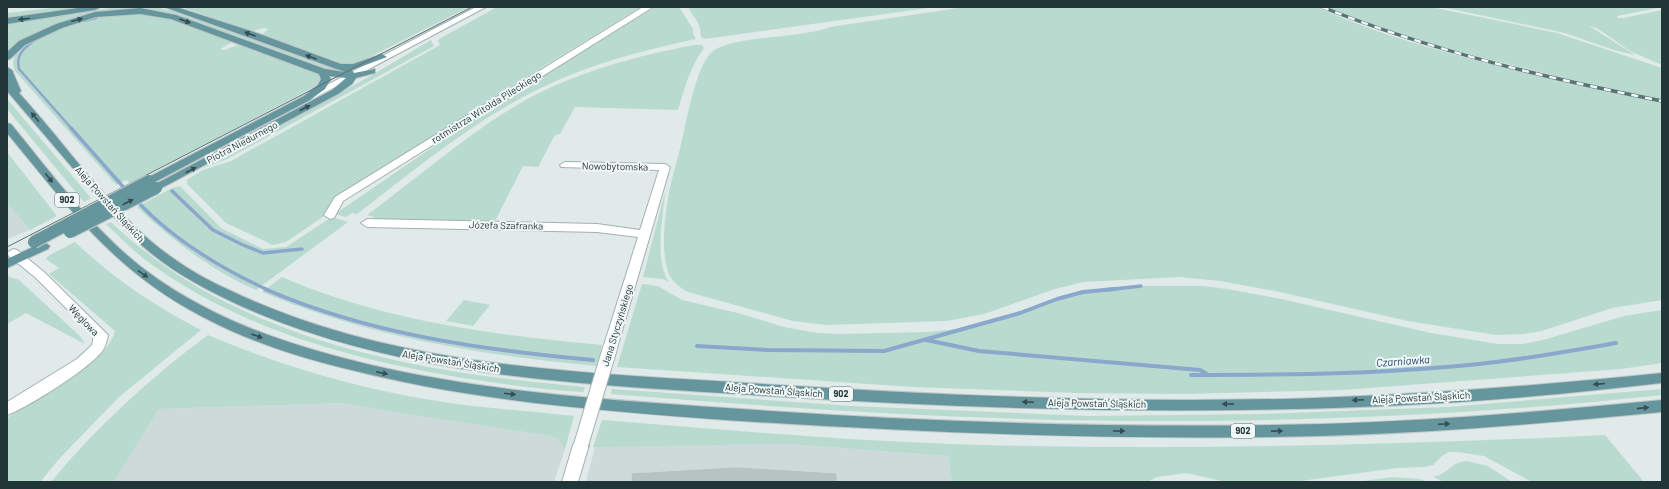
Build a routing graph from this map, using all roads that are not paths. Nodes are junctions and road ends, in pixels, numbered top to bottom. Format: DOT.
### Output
graph roads {
  1 [pos="105,7"];
  2 [pos="168,7"];
  3 [pos="482,7"];
  4 [pos="649,7"];
  5 [pos="472,12"];
  6 [pos="7,21"];
  7 [pos="7,57"];
  8 [pos="382,57"];
  9 [pos="336,66"];
  10 [pos="7,70"];
  11 [pos="323,72"];
  12 [pos="372,72"];
  13 [pos="352,76"];
  14 [pos="7,85"];
  15 [pos="335,92"];
  16 [pos="19,98"];
  17 [pos="307,98"];
  18 [pos="7,126"];
  19 [pos="565,165"];
  20 [pos="665,167"];
  21 [pos="153,185"];
  22 [pos="330,215"];
  23 [pos="367,224"];
  24 [pos="644,234"];
  25 [pos="12,258"];
  26 [pos="1662,378"];
  27 [pos="1662,406"];
  28 [pos="7,409"];
  29 [pos="570,482"];
  1 -- 6 [label="main road, one-way"];
  9 -- 2 [label="main road, one-way"];
  3 -- 5 [label="street, Piotra Niedurnego"];
  4 -- 22 [label="street, rotmistrza Witolda Pileckiego"];
  5 -- 8 [label="street, Piotra Niedurnego"];
  5 -- 12 [label="street, Piotra Niedurnego"];
  7 -- 11 [label="main road, one-way"];
  8 -- 9 [label="main road"];
  8 -- 13 [label="street, Piotra Niedurnego"];
  9 -- 13 [label="main road"];
  10 -- 16 [label="main road"];
  11 -- 13 [label="main road"];
  11 -- 17 [label="main road"];
  12 -- 13 [label="main road"];
  12 -- 15 [label="street, Piotra Niedurnego"];
  13 -- 15 [label="main road"];
  13 -- 17 [label="street, Piotra Niedurnego"];
  14 -- 16 [label="main road, Aleja Powstań Śląskich / 902"];
  21 -- 15 [label="main road, Piotra Niedurnego, one-way"];
  26 -- 16 [label="main road, Aleja Powstań Śląskich / 902, one-way"];
  17 -- 21 [label="main road, Piotra Niedurnego"];
  18 -- 27 [label="main road, 902, one-way"];
  19 -- 20 [label="street, Nowobytomska"];
  20 -- 24 [label="street, Jana Styczyńskiego"];
  21 -- 25 [label="main road, Piotra Niedurnego, bridge"];
  23 -- 24 [label="street, Józefa Szafranka"];
  24 -- 29 [label="street, Jana Styczyńskiego, bridge"];
  25 -- 28 [label="street, Węglowa"];
}
